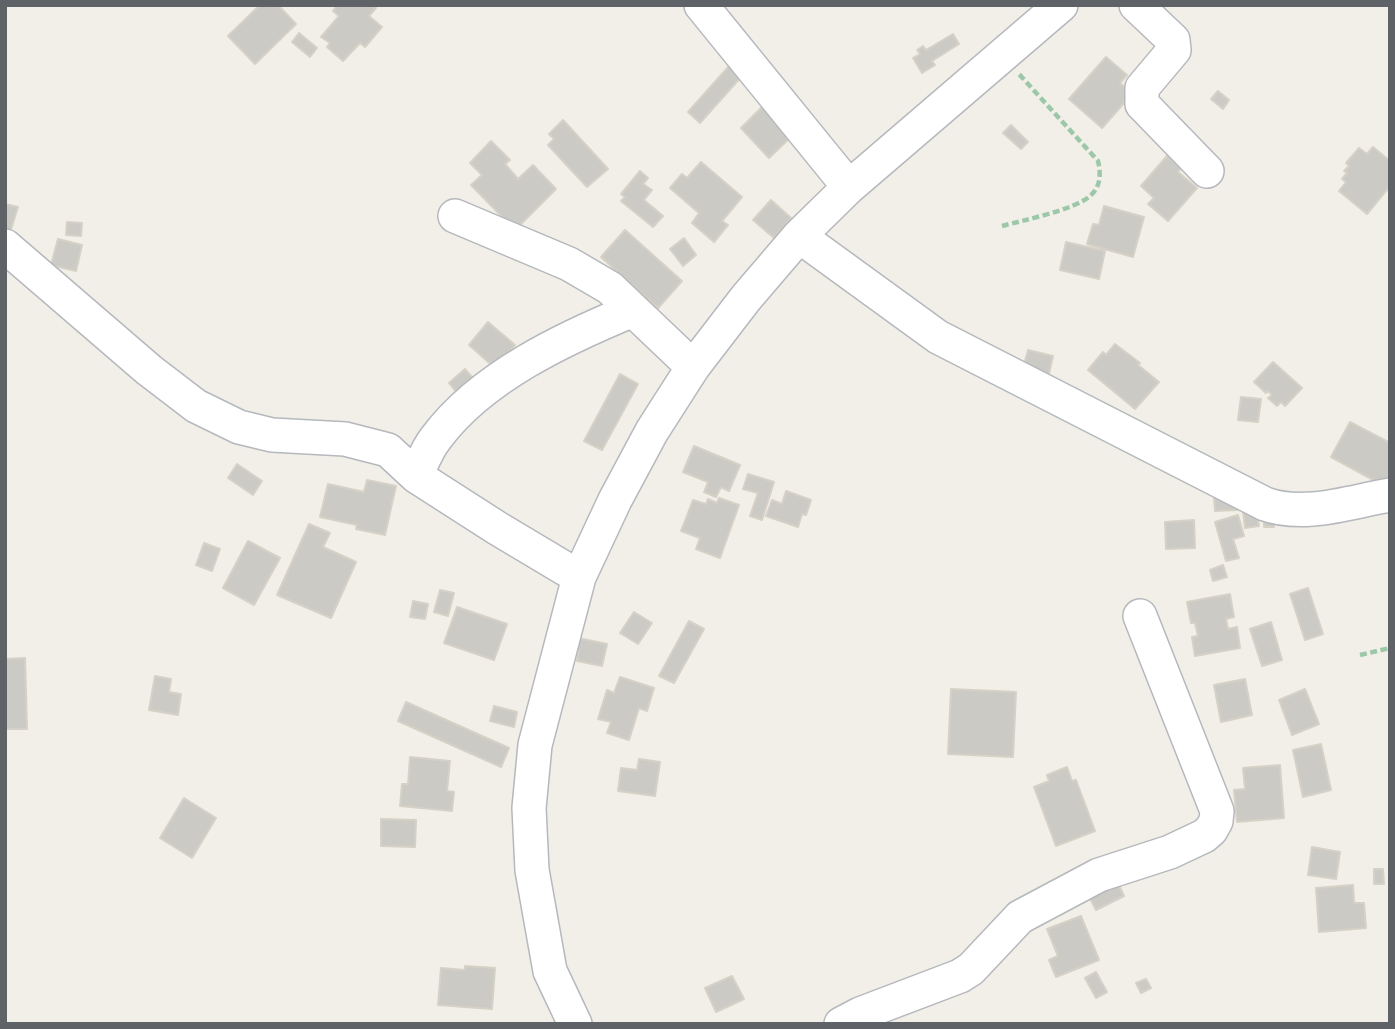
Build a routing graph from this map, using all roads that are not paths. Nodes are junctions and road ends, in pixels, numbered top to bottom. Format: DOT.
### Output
graph roads {
  1 [pos="701,5"];
  2 [pos="1061,5"];
  3 [pos="1136,5"];
  4 [pos="1207,171"];
  5 [pos="849,187"];
  6 [pos="455,216"];
  7 [pos="799,236"];
  8 [pos="5,246"];
  9 [pos="633,310"];
  10 [pos="693,367"];
  11 [pos="415,476"];
  12 [pos="1390,495"];
  13 [pos="579,577"];
  14 [pos="1140,616"];
  15 [pos="575,1024"];
  16 [pos="841,1024"];
  1 -- 5 [label="street"];
  2 -- 5 [label="street"];
  3 -- 4 [label="street"];
  5 -- 7 [label="street"];
  6 -- 9 [label="street"];
  7 -- 10 [label="street"];
  7 -- 12 [label="street"];
  8 -- 11 [label="street"];
  9 -- 10 [label="street"];
  9 -- 11 [label="street"];
  10 -- 13 [label="street"];
  11 -- 13 [label="street"];
  13 -- 15 [label="street"];
  14 -- 16 [label="street"];
}
